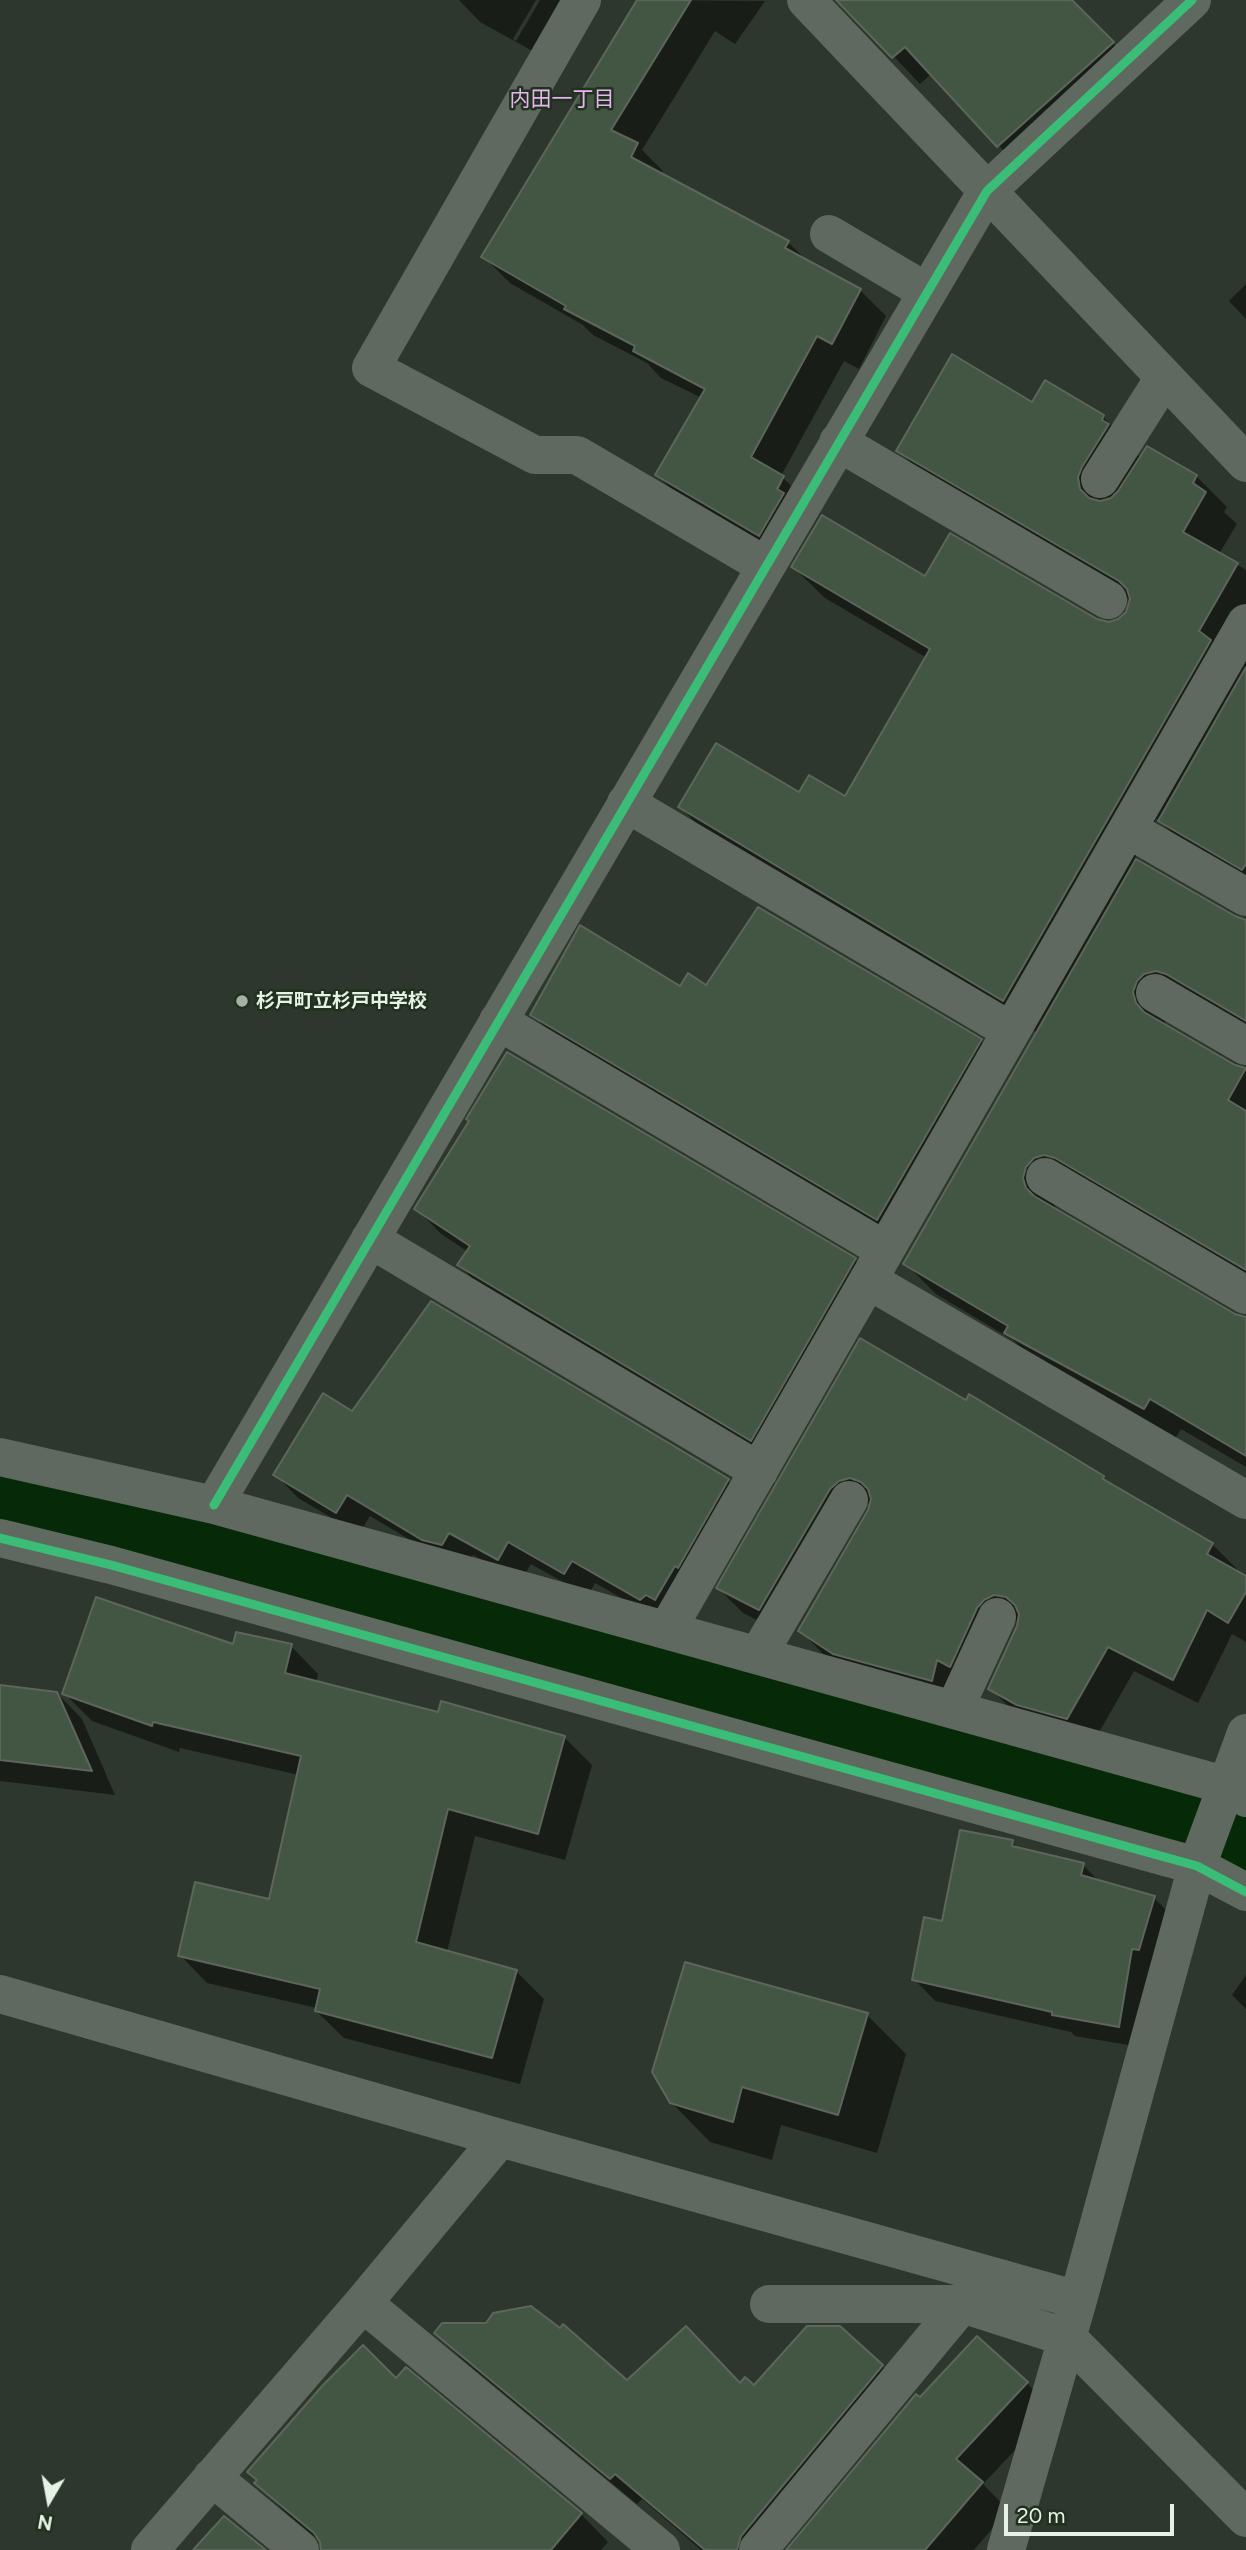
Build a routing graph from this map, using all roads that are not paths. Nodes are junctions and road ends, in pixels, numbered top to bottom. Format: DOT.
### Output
graph roads {
  1 [pos="582,0"];
  2 [pos="806,0"];
  3 [pos="1192,0"];
  4 [pos="986,191"];
  5 [pos="829,234"];
  6 [pos="927,292"];
  7 [pos="1164,378"];
  8 [pos="838,442"];
  9 [pos="1246,463"];
  10 [pos="1100,479"];
  11 [pos="765,566"];
  12 [pos="1108,600"];
  13 [pos="1246,623"];
  14 [pos="626,803"];
  15 [pos="1128,829"];
  16 [pos="1246,897"];
  17 [pos="1155,993"];
  18 [pos="498,1021"];
  19 [pos="1011,1031"];
  20 [pos="1246,1046"];
  21 [pos="1045,1177"];
  22 [pos="370,1239"];
  23 [pos="877,1265"];
  24 [pos="1246,1295"];
  25 [pos="0,1457"];
  26 [pos="759,1471"];
  27 [pos="849,1500"];
  28 [pos="1246,1500"];
  29 [pos="214,1505"];
  30 [pos="0,1538"];
  31 [pos="997,1617"];
  32 [pos="667,1630"];
  33 [pos="758,1655"];
  34 [pos="954,1710"];
  35 [pos="1246,1733"];
  36 [pos="1237,1792"];
  37 [pos="1197,1866"];
  38 [pos="1246,1892"];
  39 [pos="0,1994"];
  40 [pos="500,2138"];
  41 [pos="1078,2300"];
  42 [pos="363,2303"];
  43 [pos="769,2304"];
  44 [pos="962,2304"];
  45 [pos="1068,2338"];
  46 [pos="212,2477"];
  47 [pos="1246,2518"];
  48 [pos="150,2550"];
  49 [pos="300,2550"];
  50 [pos="661,2550"];
  51 [pos="758,2550"];
  52 [pos="1006,2550"];
  1 -- 11 [label="street"];
  2 -- 4 [label="street"];
  3 -- 4 [label="street"];
  4 -- 6 [label="street"];
  4 -- 7 [label="street"];
  5 -- 6 [label="street"];
  6 -- 8 [label="street"];
  7 -- 9 [label="street"];
  7 -- 10 [label="street"];
  8 -- 11 [label="street"];
  8 -- 12 [label="street"];
  11 -- 14 [label="street"];
  13 -- 15 [label="street"];
  14 -- 18 [label="street"];
  14 -- 19 [label="street"];
  15 -- 16 [label="street"];
  15 -- 19 [label="street"];
  17 -- 20 [label="street"];
  18 -- 22 [label="street"];
  18 -- 23 [label="street"];
  19 -- 23 [label="street"];
  21 -- 24 [label="street"];
  22 -- 26 [label="street"];
  22 -- 29 [label="street"];
  23 -- 26 [label="street"];
  23 -- 28 [label="street"];
  25 -- 29 [label="street"];
  26 -- 32 [label="street"];
  27 -- 33 [label="street"];
  29 -- 32 [label="street"];
  30 -- 37 [label="street"];
  31 -- 34 [label="street"];
  32 -- 33 [label="street"];
  33 -- 34 [label="street"];
  34 -- 36 [label="street"];
  35 -- 36 [label="street"];
  36 -- 37 [label="street"];
  37 -- 38 [label="street"];
  37 -- 41 [label="street"];
  39 -- 40 [label="street"];
  40 -- 41 [label="street"];
  40 -- 42 [label="street"];
  41 -- 45 [label="street"];
  42 -- 46 [label="street"];
  42 -- 50 [label="street"];
  43 -- 44 [label="street"];
  44 -- 45 [label="street"];
  44 -- 51 [label="street"];
  45 -- 47 [label="street"];
  45 -- 52 [label="street"];
  46 -- 48 [label="street"];
  46 -- 49 [label="street"];
}
